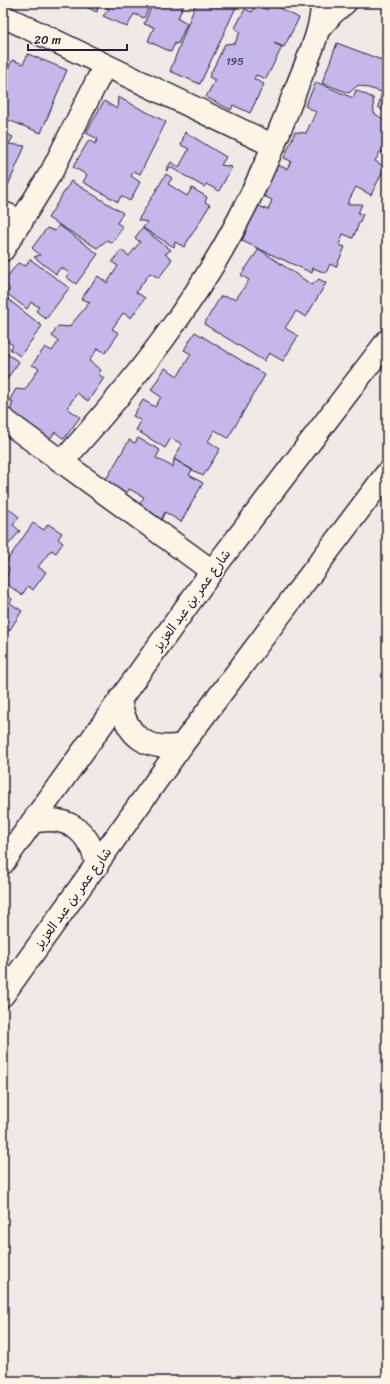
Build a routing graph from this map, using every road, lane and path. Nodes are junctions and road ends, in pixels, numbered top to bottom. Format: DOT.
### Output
graph roads {
  1 [pos="322,3"];
  2 [pos="346,3"];
  3 [pos="3,16"];
  4 [pos="318,30"];
  5 [pos="105,65"];
  6 [pos="274,146"];
  7 [pos="12,217"];
  8 [pos="3,250"];
  9 [pos="387,341"];
  10 [pos="3,420"];
  11 [pos="62,462"];
  12 [pos="387,473"];
  13 [pos="212,571"];
  14 [pos="120,699"];
  15 [pos="182,745"];
  16 [pos="32,822"];
  17 [pos="3,863"];
  18 [pos="97,866"];
  19 [pos="3,995"];
  1 -- 4 [label="street"];
  2 -- 4 [label="street"];
  3 -- 5 [label="street"];
  4 -- 6 [label="street"];
  5 -- 6 [label="street"];
  5 -- 7 [label="street"];
  6 -- 11 [label="street"];
  7 -- 8 [label="street"];
  9 -- 13 [label="street, شارع عمر بن عبد العزيز"];
  10 -- 11 [label="street"];
  11 -- 13 [label="street"];
  12 -- 15 [label="street, شارع عمر بن عبد العزيز"];
  13 -- 14 [label="street, شارع عمر بن عبد العزيز"];
  14 -- 15 [label="street"];
  14 -- 16 [label="street, شارع عمر بن عبد العزيز"];
  15 -- 18 [label="street, شارع عمر بن عبد العزيز"];
  16 -- 17 [label="street, شارع عمر بن عبد العزيز"];
  16 -- 18 [label="street"];
  18 -- 19 [label="street, شارع عمر بن عبد العزيز"];
}
